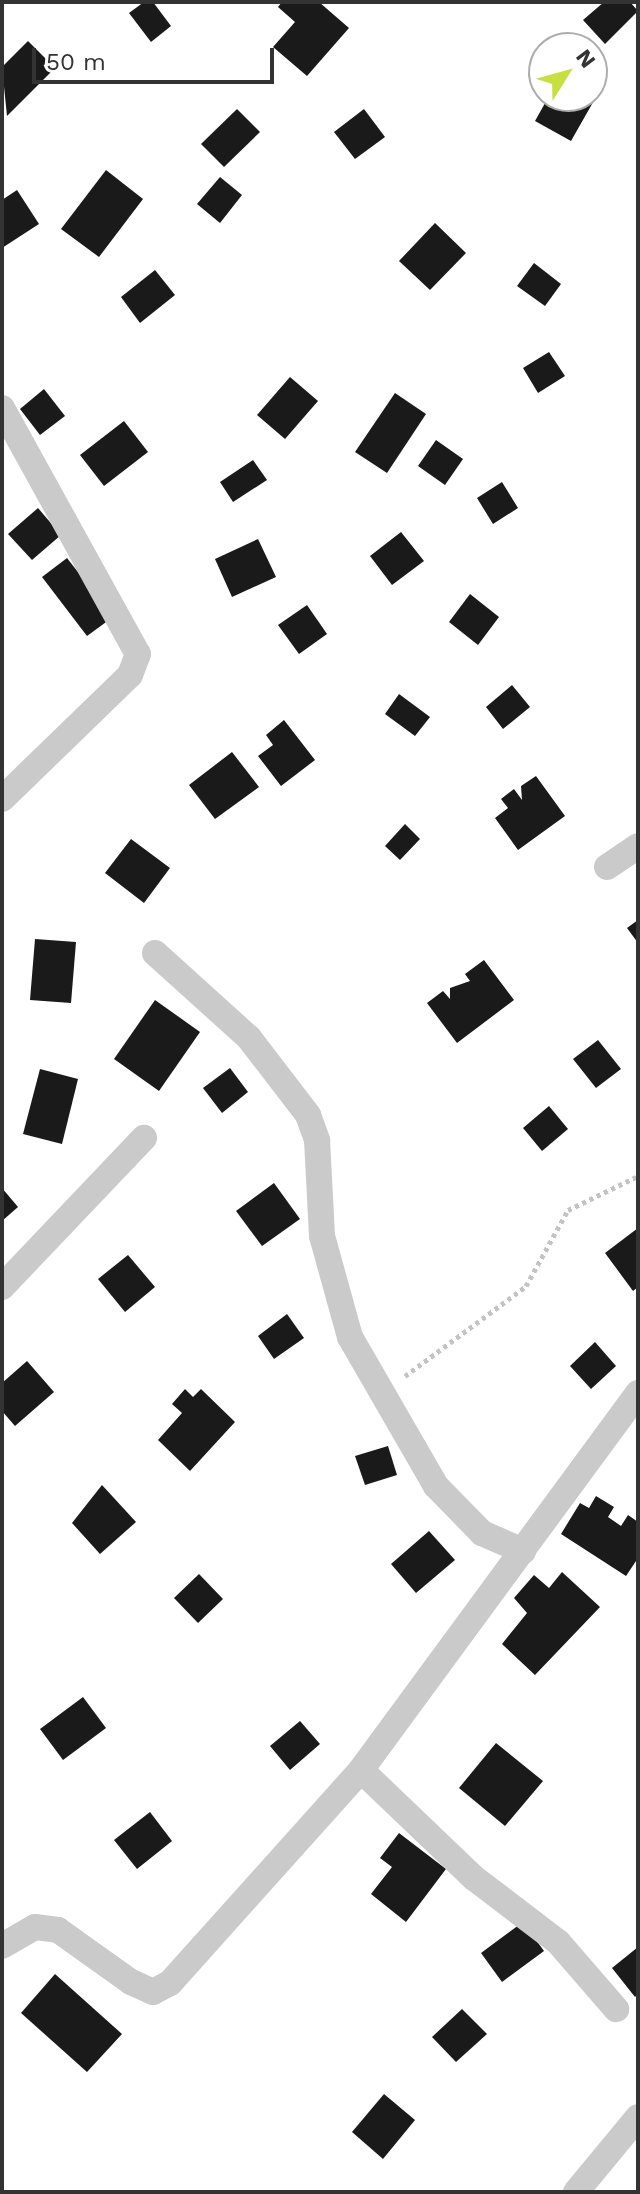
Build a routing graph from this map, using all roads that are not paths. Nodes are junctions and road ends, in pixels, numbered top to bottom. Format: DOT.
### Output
graph roads {
  1 [pos="2,408"];
  2 [pos="2,799"];
  3 [pos="638,846"];
  4 [pos="607,867"];
  5 [pos="155,953"];
  6 [pos="144,1138"];
  7 [pos="2,1287"];
  8 [pos="635,1402"];
  9 [pos="523,1551"];
  10 [pos="361,1770"];
  11 [pos="2,1946"];
  12 [pos="616,2009"];
  13 [pos="638,2117"];
  14 [pos="576,2192"];
  1 -- 2 [label="street"];
  3 -- 4 [label="street"];
  5 -- 9 [label="street"];
  6 -- 7 [label="street"];
  8 -- 9 [label="street"];
  9 -- 10 [label="street"];
  10 -- 11 [label="street"];
  10 -- 12 [label="street"];
  13 -- 14 [label="street"];
}
